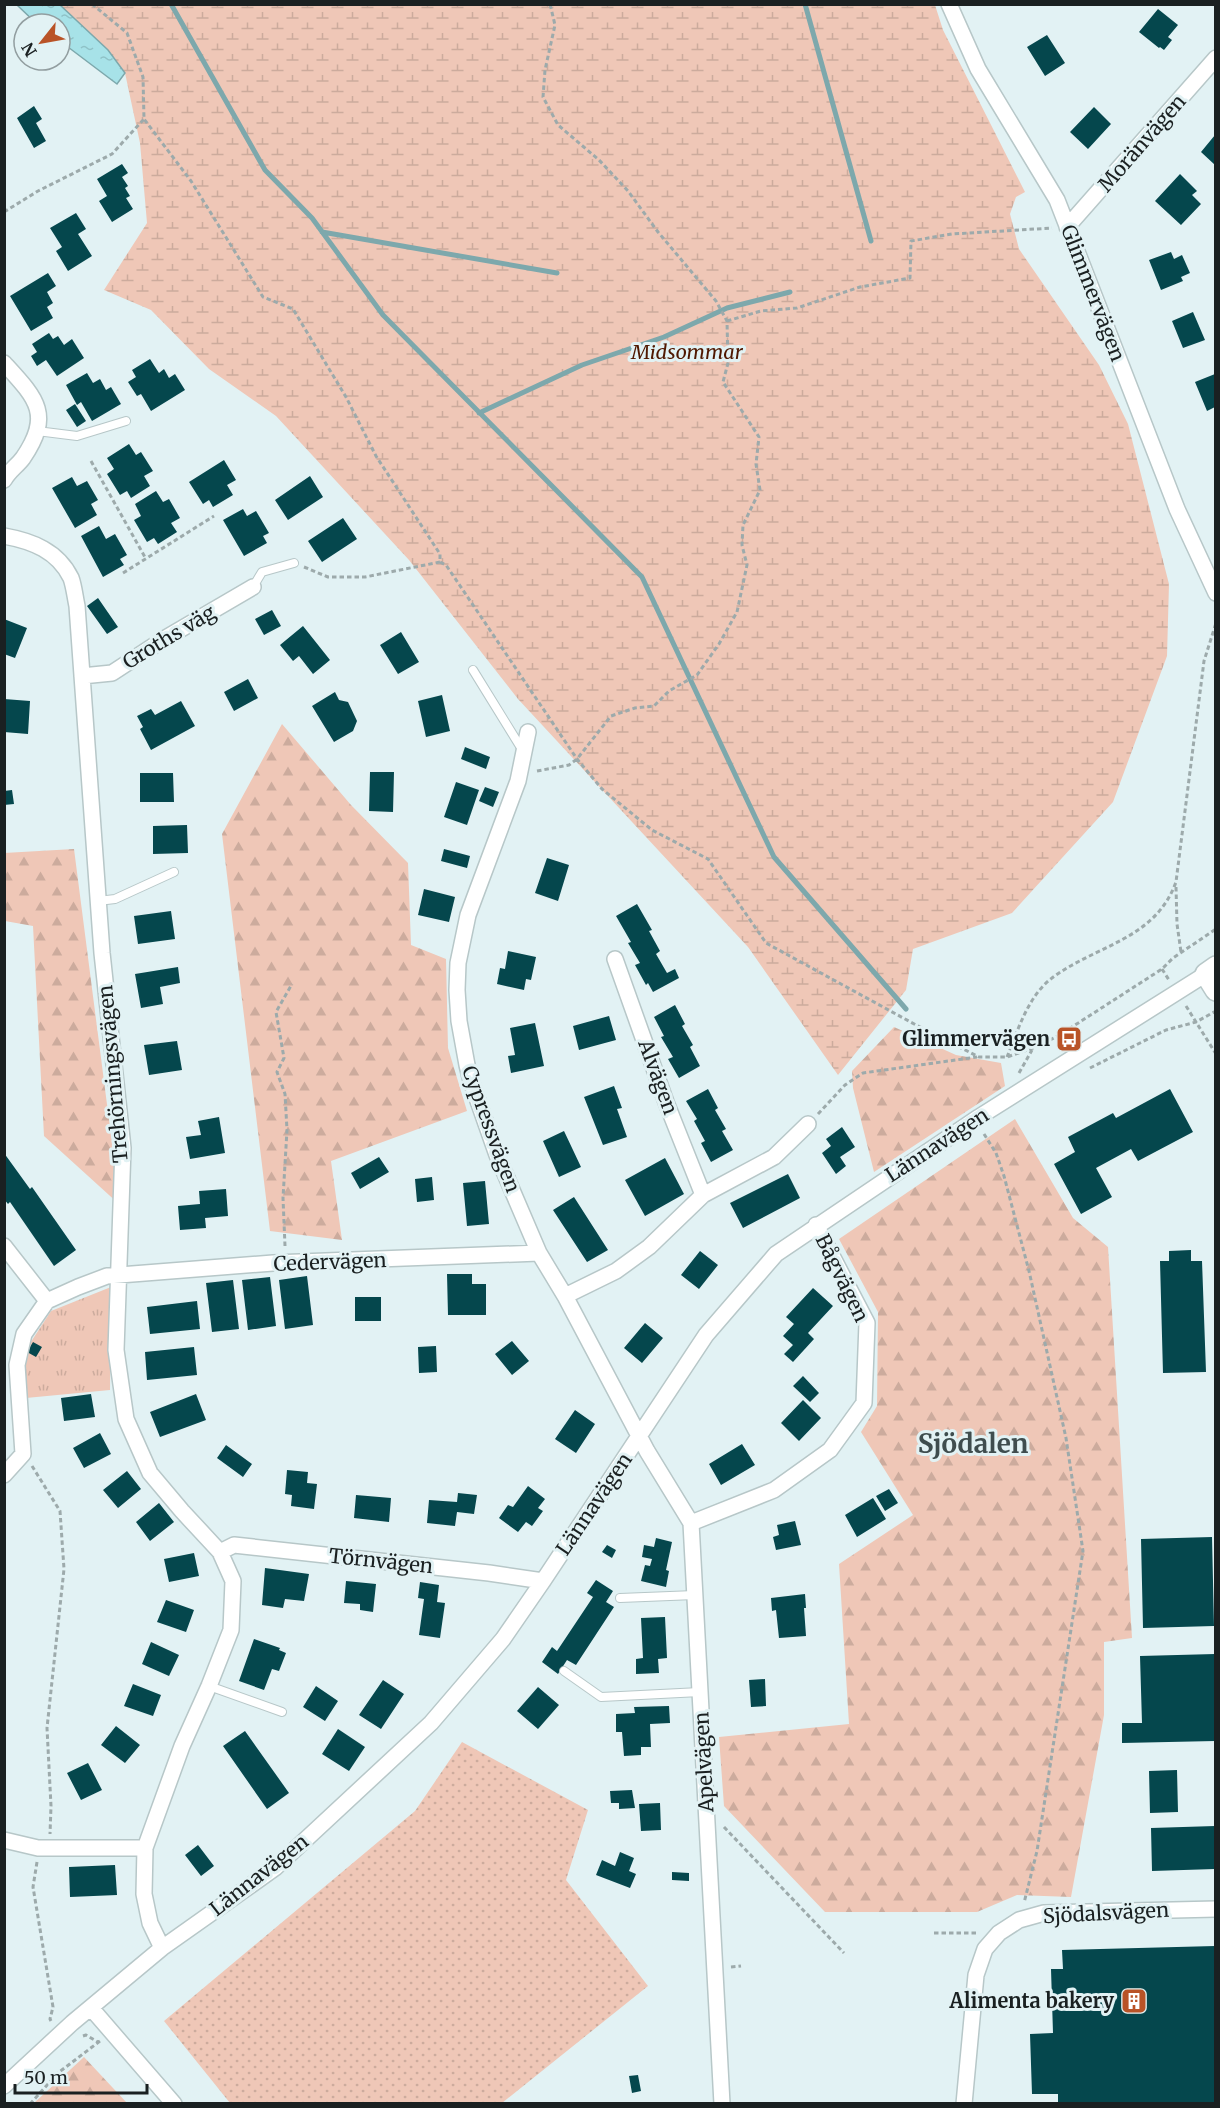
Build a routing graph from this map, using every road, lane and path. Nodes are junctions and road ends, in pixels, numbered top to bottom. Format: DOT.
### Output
graph roads {
  1 [pos="92,4"];
  2 [pos="550,4"];
  3 [pos="949,4"];
  4 [pos="1215,58"];
  5 [pos="144,119"];
  6 [pos="4,212"];
  7 [pos="1067,227"];
  8 [pos="727,321"];
  9 [pos="4,363"];
  10 [pos="126,421"];
  11 [pos="37,431"];
  12 [pos="91,461"];
  13 [pos="4,480"];
  14 [pos="214,516"];
  15 [pos="4,536"];
  16 [pos="146,559"];
  17 [pos="440,562"];
  18 [pos="294,563"];
  19 [pos="123,573"];
  20 [pos="253,587"];
  21 [pos="1215,593"];
  22 [pos="1215,623"];
  23 [pos="473,670"];
  24 [pos="82,676"];
  25 [pos="528,732"];
  26 [pos="523,752"];
  27 [pos="577,759"];
  28 [pos="520,770"];
  29 [pos="174,872"];
  30 [pos="1176,882"];
  31 [pos="98,901"];
  32 [pos="1215,929"];
  33 [pos="1181,952"];
  34 [pos="615,959"];
  35 [pos="1212,977"];
  36 [pos="292,984"];
  37 [pos="1108,1003"];
  38 [pos="1113,1009"];
  39 [pos="1215,1011"];
  40 [pos="1196,1022"];
  41 [pos="1215,1054"];
  42 [pos="979,1057"];
  43 [pos="1007,1057"];
  44 [pos="1085,1071"];
  45 [pos="808,1124"];
  46 [pos="982,1129"];
  47 [pos="703,1195"];
  48 [pos="816,1225"];
  49 [pos="4,1246"];
  50 [pos="539,1253"];
  51 [pos="288,1263"];
  52 [pos="120,1276"];
  53 [pos="565,1296"];
  54 [pos="47,1301"];
  55 [pos="640,1435"];
  56 [pos="23,1454"];
  57 [pos="4,1475"];
  58 [pos="691,1523"];
  59 [pos="220,1552"];
  60 [pos="543,1581"];
  61 [pos="695,1595"];
  62 [pos="620,1598"];
  63 [pos="564,1671"];
  64 [pos="209,1686"];
  65 [pos="700,1692"];
  66 [pos="282,1712"];
  67 [pos="706,1808"];
  68 [pos="4,1840"];
  69 [pos="44,1848"];
  70 [pos="145,1848"];
  71 [pos="1215,1909"];
  72 [pos="1019,1920"];
  73 [pos="934,1933"];
  74 [pos="999,1933"];
  75 [pos="162,1948"];
  76 [pos="844,1953"];
  77 [pos="91,2008"];
  78 [pos="50,2019"];
  79 [pos="112,2031"];
  80 [pos="4,2086"];
  81 [pos="30,2103"];
  82 [pos="174,2103"];
  83 [pos="722,2103"];
  84 [pos="964,2103"];
  1 -- 5 [label="path"];
  2 -- 8 [label="path"];
  3 -- 7 [label="street, Glimmervägen"];
  4 -- 7 [label="street, Moränvägen"];
  5 -- 6 [label="path"];
  5 -- 17 [label="path"];
  7 -- 8 [label="path"];
  7 -- 21 [label="street, Glimmervägen"];
  8 -- 27 [label="path"];
  9 -- 11 [label="street"];
  10 -- 11 [label="lane"];
  11 -- 13 [label="street"];
  12 -- 16 [label="path"];
  14 -- 16 [label="path"];
  15 -- 24 [label="street, Trehörningsvägen"];
  16 -- 19 [label="path"];
  17 -- 18 [label="path"];
  17 -- 27 [label="path"];
  18 -- 20 [label="lane"];
  20 -- 24 [label="street, Groths väg"];
  22 -- 30 [label="path"];
  23 -- 26 [label="lane"];
  24 -- 31 [label="street, Trehörningsvägen"];
  25 -- 26 [label="street, Cypressvägen"];
  26 -- 28 [label="street, Cypressvägen"];
  27 -- 28 [label="path"];
  27 -- 42 [label="path"];
  28 -- 50 [label="street, Cypressvägen"];
  29 -- 31 [label="lane"];
  30 -- 33 [label="path"];
  30 -- 43 [label="path"];
  31 -- 52 [label="street, Trehörningsvägen"];
  32 -- 33 [label="path"];
  33 -- 37 [label="path"];
  34 -- 47 [label="street, Alvägen"];
  35 -- 48 [label="street, Lännavägen"];
  36 -- 51 [label="path"];
  37 -- 38 [label="path"];
  37 -- 43 [label="path"];
  39 -- 40 [label="path"];
  40 -- 41 [label="path"];
  40 -- 44 [label="path"];
  42 -- 43 [label="path"];
  42 -- 45 [label="path"];
  45 -- 47 [label="street"];
  46 -- 72 [label="path"];
  47 -- 53 [label="street"];
  48 -- 55 [label="street, Lännavägen"];
  48 -- 58 [label="street, Bågvägen"];
  49 -- 54 [label="street"];
  50 -- 51 [label="street, Cedervägen"];
  50 -- 53 [label="street, Cypressvägen"];
  51 -- 52 [label="street, Cedervägen"];
  52 -- 54 [label="street, Cedervägen"];
  52 -- 59 [label="street, Trehörningsvägen"];
  53 -- 55 [label="street, Cypressvägen"];
  54 -- 56 [label="street"];
  55 -- 58 [label="street, Apelvägen"];
  55 -- 60 [label="street, Lännavägen"];
  56 -- 57 [label="street"];
  56 -- 69 [label="path"];
  58 -- 61 [label="street, Apelvägen"];
  59 -- 60 [label="street, Törnvägen"];
  59 -- 64 [label="street, Trehörningsvägen"];
  60 -- 75 [label="street, Lännavägen"];
  61 -- 62 [label="lane"];
  61 -- 65 [label="street, Apelvägen"];
  63 -- 65 [label="lane"];
  64 -- 66 [label="lane"];
  64 -- 70 [label="street, Trehörningsvägen"];
  65 -- 67 [label="street, Apelvägen"];
  67 -- 76 [label="path"];
  67 -- 83 [label="street, Apelvägen"];
  68 -- 69 [label="street"];
  69 -- 70 [label="street"];
  69 -- 78 [label="path"];
  70 -- 75 [label="street, Trehörningsvägen"];
  71 -- 72 [label="street, Sjödalsvägen"];
  72 -- 74 [label="street, Sjödalsvägen"];
  73 -- 74 [label="path"];
  74 -- 84 [label="street, Sjödalsvägen"];
  75 -- 77 [label="street, Lännavägen"];
  77 -- 79 [label="street"];
  77 -- 80 [label="street, Lännavägen"];
  79 -- 81 [label="path"];
  79 -- 82 [label="street"];
}
